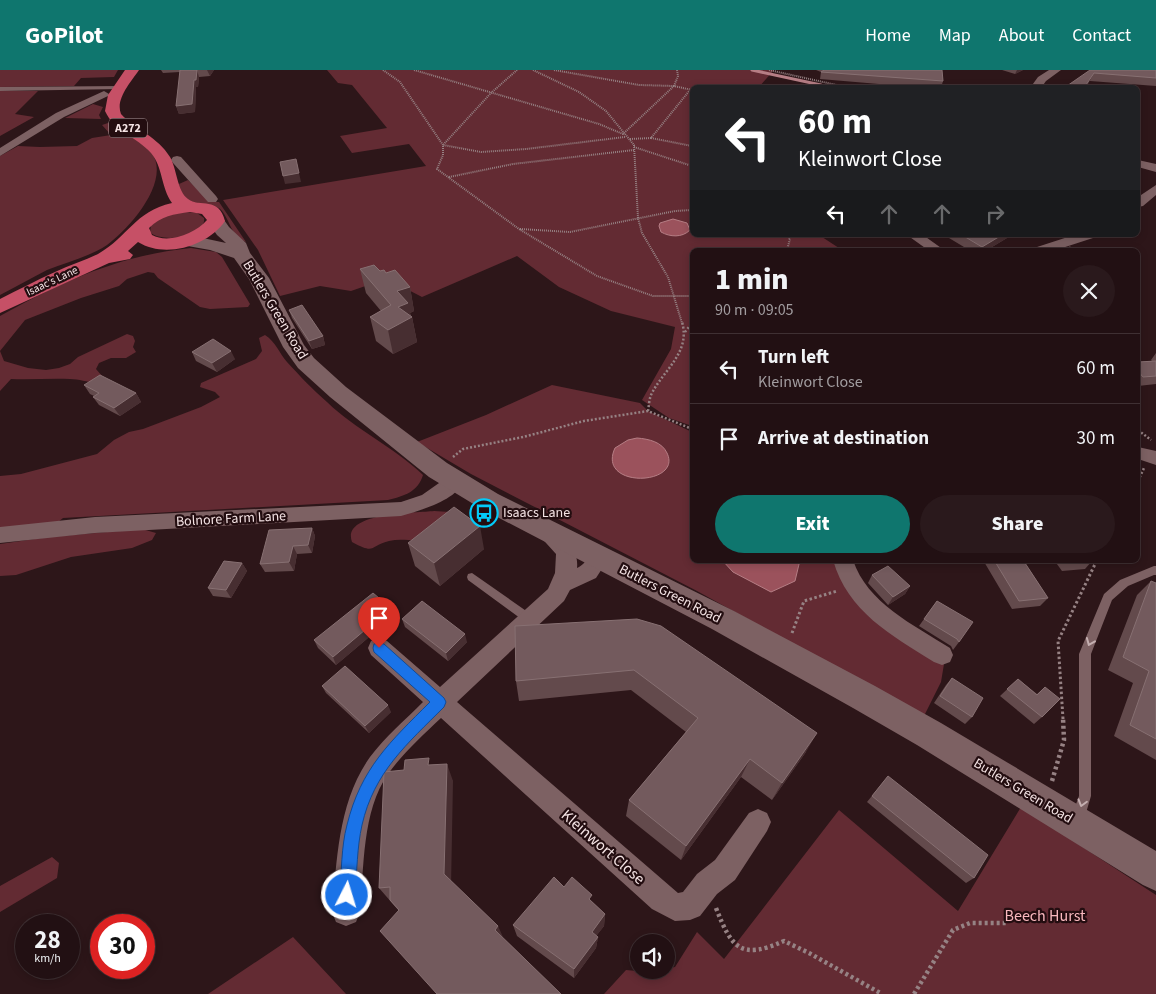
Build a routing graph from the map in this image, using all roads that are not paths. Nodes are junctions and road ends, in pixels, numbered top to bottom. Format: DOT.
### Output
graph roads {
  1 [pos="132,70"];
  2 [pos="1056,70"];
  3 [pos="1032,72"];
  4 [pos="1038,84"];
  5 [pos="121,87"];
  6 [pos="0,89"];
  7 [pos="98,99"];
  8 [pos="0,153"];
  9 [pos="177,160"];
  10 [pos="1140,164"];
  11 [pos="1156,168"];
  12 [pos="193,177"];
  13 [pos="170,180"];
  14 [pos="1156,189"];
  15 [pos="212,199"];
  16 [pos="1140,201"];
  17 [pos="187,207"];
  18 [pos="216,221"];
  19 [pos="145,223"];
  20 [pos="917,237"];
  21 [pos="1082,237"];
  22 [pos="180,242"];
  23 [pos="934,248"];
  24 [pos="1048,248"];
  25 [pos="241,254"];
  26 [pos="104,258"];
  27 [pos="0,307"];
  28 [pos="1140,454"];
  29 [pos="1156,458"];
  30 [pos="447,476"];
  31 [pos="541,528"];
  32 [pos="0,535"];
  33 [pos="599,558"];
  34 [pos="844,563"];
  35 [pos="1156,571"];
  36 [pos="472,577"];
  37 [pos="564,583"];
  38 [pos="528,618"];
  39 [pos="379,648"];
  40 [pos="942,655"];
  41 [pos="440,702"];
  42 [pos="758,822"];
  43 [pos="1076,824"];
  44 [pos="1156,872"];
  45 [pos="346,912"];
  1 -- 5 [label="highway, A272"];
  2 -- 4 [label="street"];
  3 -- 4 [label="street"];
  5 -- 6 [label="lane"];
  5 -- 13 [label="highway, A272"];
  7 -- 8 [label="street"];
  9 -- 12 [label="street"];
  10 -- 11 [label="street"];
  12 -- 13 [label="street"];
  12 -- 15 [label="street"];
  13 -- 17 [label="highway, A272"];
  13 -- 19 [label="highway"];
  14 -- 16 [label="street"];
  17 -- 18 [label="highway"];
  17 -- 19 [label="highway"];
  18 -- 22 [label="highway, Isaac's Lane"];
  18 -- 25 [label="main road, Butlers Green Road"];
  19 -- 22 [label="highway"];
  19 -- 26 [label="highway, Isaac's Lane"];
  20 -- 23 [label="street"];
  21 -- 24 [label="street"];
  22 -- 25 [label="main road, Butlers Green Road"];
  22 -- 26 [label="highway, Isaac's Lane"];
  25 -- 30 [label="main road, Butlers Green Road"];
  26 -- 27 [label="highway, Isaac's Lane"];
  28 -- 29 [label="street"];
  30 -- 31 [label="main road, Butlers Green Road"];
  30 -- 32 [label="street, Bolnore Farm Lane"];
  31 -- 33 [label="main road, Butlers Green Road"];
  31 -- 37 [label="street"];
  33 -- 37 [label="street"];
  33 -- 43 [label="main road, Butlers Green Road"];
  34 -- 40 [label="street"];
  35 -- 43 [label="lane, one-way"];
  36 -- 38 [label="lane"];
  37 -- 38 [label="street"];
  38 -- 41 [label="street"];
  39 -- 41 [label="street, Kleinwort Close"];
  41 -- 42 [label="street, Kleinwort Close"];
  41 -- 45 [label="street"];
  43 -- 44 [label="main road, Butlers Green Road"];
}
